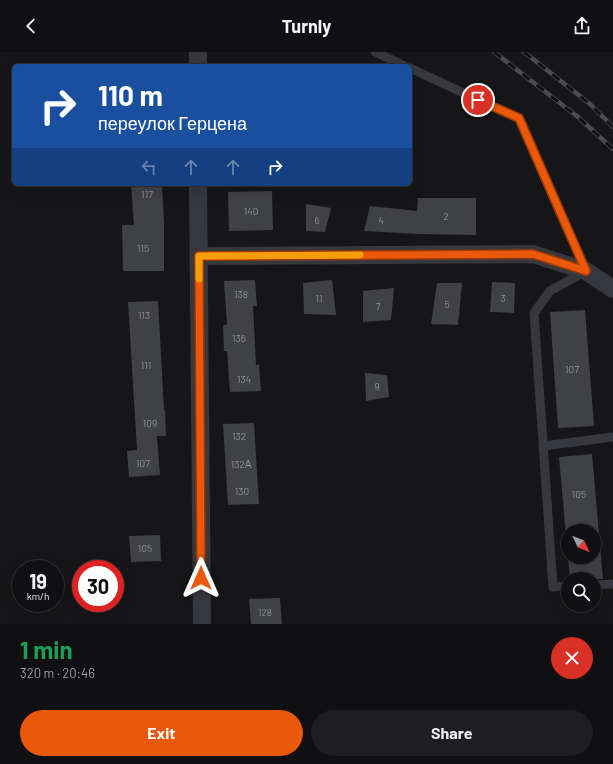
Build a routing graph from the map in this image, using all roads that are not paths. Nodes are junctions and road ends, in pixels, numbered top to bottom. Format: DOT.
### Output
graph roads {
  1 [pos="198,52"];
  2 [pos="375,52"];
  3 [pos="198,64"];
  4 [pos="401,64"];
  5 [pos="412,69"];
  6 [pos="198,186"];
  7 [pos="199,256"];
  8 [pos="586,271"];
  9 [pos="613,289"];
  10 [pos="613,437"];
  11 [pos="543,446"];
  12 [pos="613,584"];
  13 [pos="601,585"];
  14 [pos="561,586"];
  15 [pos="202,624"];
  1 -- 3 [label="street"];
  2 -- 4 [label="lane"];
  5 -- 8 [label="lane"];
  6 -- 7 [label="street"];
  7 -- 8 [label="street"];
  7 -- 15 [label="street"];
  8 -- 9 [label="street"];
  8 -- 11 [label="lane"];
  10 -- 11 [label="lane"];
  11 -- 14 [label="lane"];
  12 -- 13 [label="lane"];
}
